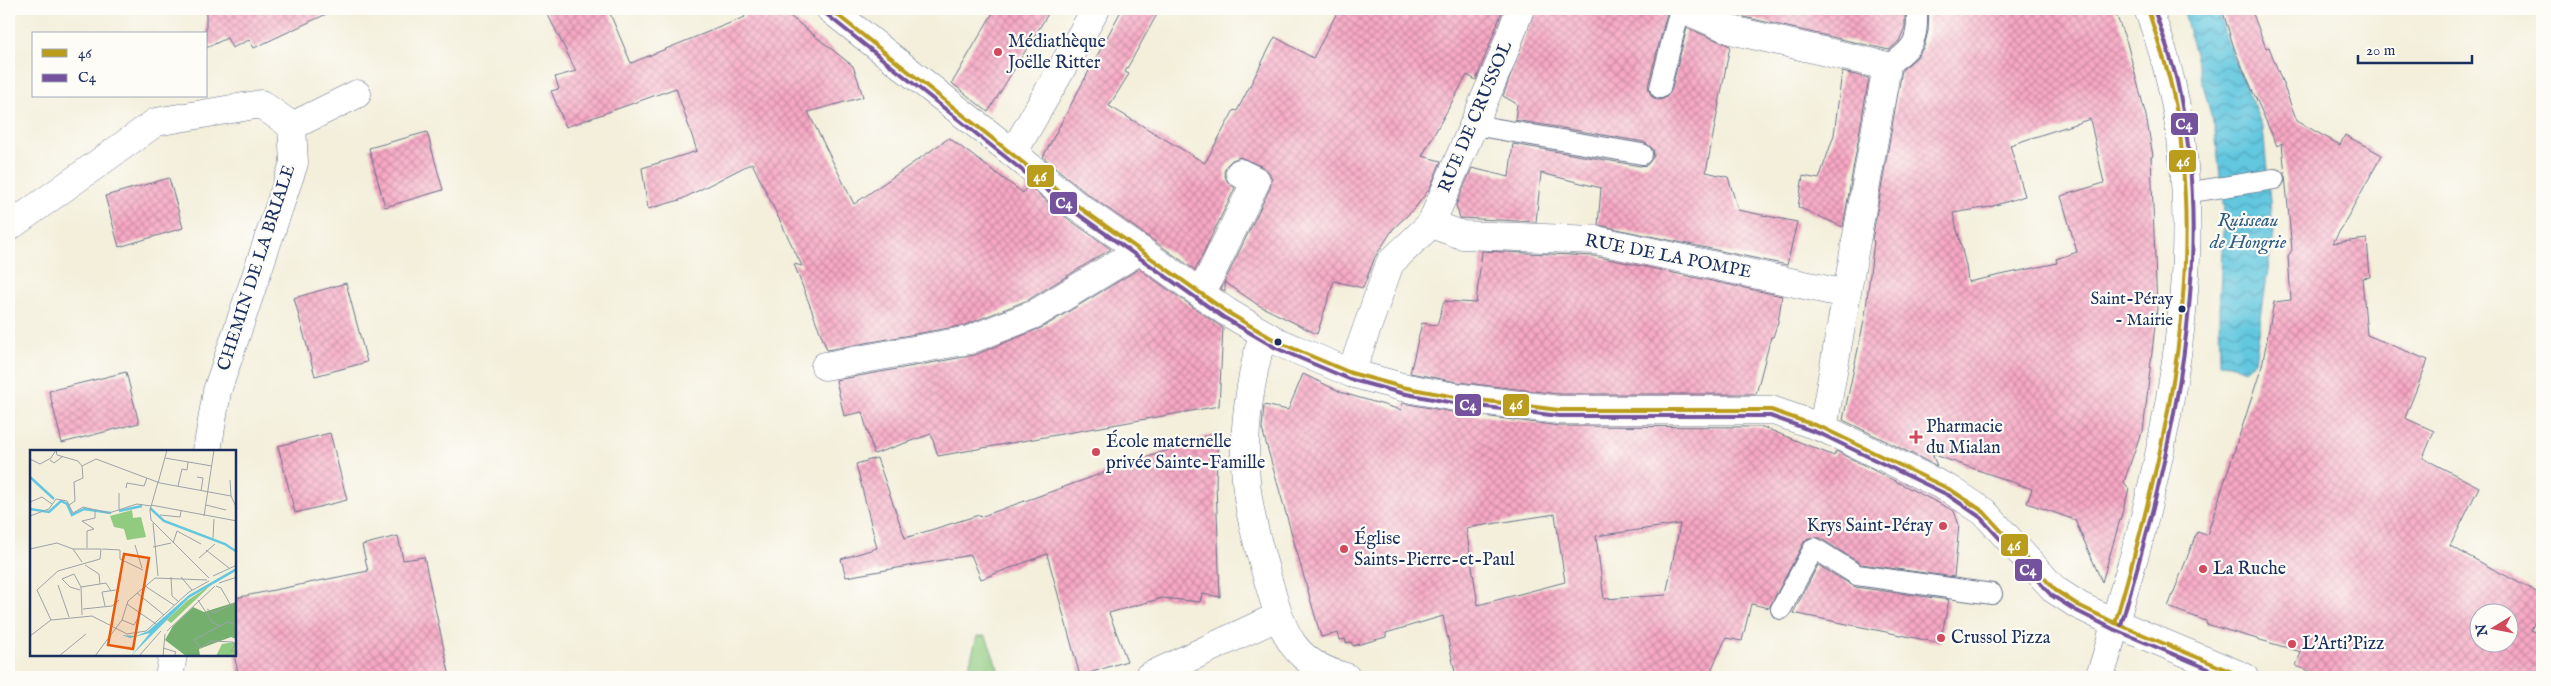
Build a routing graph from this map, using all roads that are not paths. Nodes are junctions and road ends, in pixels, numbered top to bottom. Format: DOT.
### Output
graph roads {
  1 [pos="830,9"];
  2 [pos="1096,9"];
  3 [pos="1520,9"];
  4 [pos="1682,9"];
  5 [pos="1917,9"];
  6 [pos="2148,9"];
  7 [pos="1887,66"];
  8 [pos="1660,88"];
  9 [pos="357,94"];
  10 [pos="1474,125"];
  11 [pos="292,126"];
  12 [pos="1013,153"];
  13 [pos="1642,154"];
  14 [pos="1240,174"];
  15 [pos="2274,179"];
  16 [pos="2195,192"];
  17 [pos="1431,224"];
  18 [pos="9,227"];
  19 [pos="1140,250"];
  20 [pos="1201,294"];
  21 [pos="1846,294"];
  22 [pos="1263,334"];
  23 [pos="825,366"];
  24 [pos="1351,373"];
  25 [pos="1823,428"];
  26 [pos="207,450"];
  27 [pos="1992,594"];
  28 [pos="1781,609"];
  29 [pos="1279,616"];
  30 [pos="2115,623"];
  31 [pos="173,656"];
  32 [pos="1331,675"];
  33 [pos="170,677"];
  34 [pos="1148,677"];
  35 [pos="2099,677"];
  36 [pos="2244,677"];
  1 -- 12 [label="street"];
  2 -- 12 [label="street"];
  3 -- 10 [label="street, RUE DE CRUSSOL"];
  4 -- 7 [label="street"];
  4 -- 8 [label="lane"];
  5 -- 7 [label="lane"];
  6 -- 16 [label="street"];
  7 -- 21 [label="street"];
  9 -- 11 [label="street"];
  10 -- 13 [label="lane"];
  10 -- 17 [label="street, RUE DE CRUSSOL"];
  11 -- 18 [label="street"];
  11 -- 26 [label="street, CHEMIN DE LA BRIALE"];
  12 -- 19 [label="street"];
  14 -- 20 [label="street"];
  15 -- 16 [label="lane"];
  16 -- 30 [label="street"];
  17 -- 21 [label="street, RUE DE LA POMPE"];
  17 -- 24 [label="street"];
  19 -- 20 [label="street"];
  19 -- 23 [label="street"];
  20 -- 22 [label="street"];
  21 -- 25 [label="street"];
  22 -- 24 [label="street"];
  22 -- 29 [label="street"];
  24 -- 25 [label="street"];
  25 -- 30 [label="street"];
  27 -- 28 [label="lane"];
  29 -- 32 [label="street"];
  29 -- 34 [label="street"];
  30 -- 35 [label="street"];
  30 -- 36 [label="street"];
  31 -- 33 [label="street"];
}
